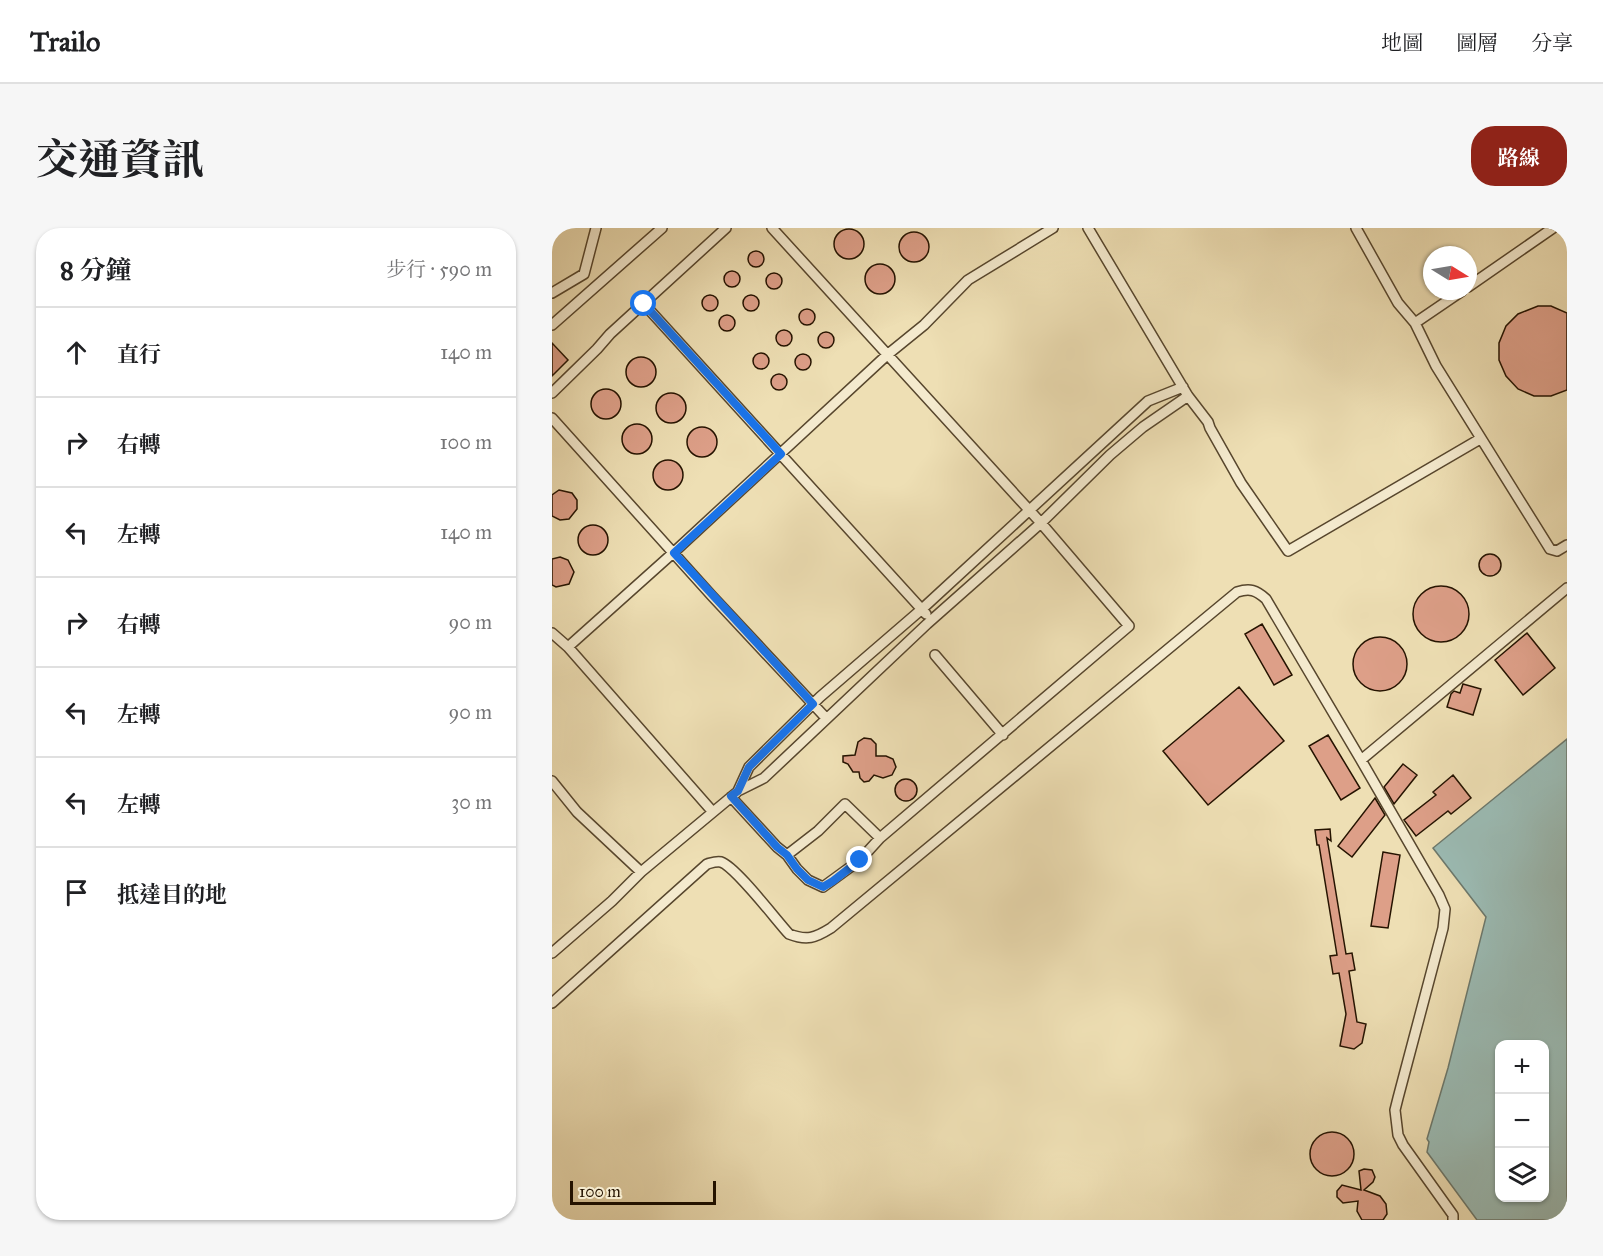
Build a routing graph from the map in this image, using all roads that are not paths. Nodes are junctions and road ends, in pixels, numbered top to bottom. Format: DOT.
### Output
graph roads {
  1 [pos="596,228"];
  2 [pos="662,228"];
  3 [pos="726,228"];
  4 [pos="772,228"];
  5 [pos="1053,228"];
  6 [pos="1088,228"];
  7 [pos="1356,228"];
  8 [pos="1554,228"];
  9 [pos="1477,281"];
  10 [pos="552,293"];
  11 [pos="1449,300"];
  12 [pos="644,304"];
  13 [pos="1415,323"];
  14 [pos="552,325"];
  15 [pos="887,355"];
  16 [pos="1183,387"];
  17 [pos="552,393"];
  18 [pos="1188,396"];
  19 [pos="552,418"];
  20 [pos="1480,439"];
  21 [pos="781,454"];
  22 [pos="1029,509"];
  23 [pos="1041,522"];
  24 [pos="1567,544"];
  25 [pos="674,553"];
  26 [pos="1567,588"];
  27 [pos="922,609"];
  28 [pos="931,620"];
  29 [pos="552,633"];
  30 [pos="568,647"];
  31 [pos="935,655"];
  32 [pos="867,656"];
  33 [pos="879,670"];
  34 [pos="813,704"];
  35 [pos="826,718"];
  36 [pos="1003,735"];
  37 [pos="1361,760"];
  38 [pos="552,781"];
  39 [pos="735,794"];
  40 [pos="712,811"];
  41 [pos="880,838"];
  42 [pos="787,855"];
  43 [pos="641,872"];
  44 [pos="554,948"];
  45 [pos="552,1003"];
  46 [pos="1453,1220"];
  1 -- 10 [label="lane"];
  2 -- 14 [label="lane"];
  3 -- 12 [label="lane"];
  4 -- 15 [label="lane"];
  5 -- 15 [label="lane"];
  6 -- 16 [label="lane"];
  7 -- 13 [label="lane"];
  8 -- 9 [label="lane"];
  11 -- 13 [label="lane"];
  12 -- 17 [label="lane"];
  12 -- 21 [label="lane"];
  13 -- 20 [label="lane"];
  15 -- 21 [label="lane"];
  15 -- 22 [label="lane"];
  16 -- 18 [label="lane"];
  16 -- 22 [label="lane"];
  18 -- 20 [label="lane"];
  18 -- 23 [label="lane"];
  19 -- 25 [label="lane"];
  20 -- 24 [label="lane"];
  21 -- 25 [label="lane"];
  21 -- 27 [label="lane"];
  22 -- 23 [label="lane"];
  22 -- 27 [label="lane"];
  23 -- 28 [label="lane"];
  23 -- 36 [label="lane"];
  25 -- 30 [label="lane"];
  25 -- 34 [label="lane"];
  26 -- 37 [label="lane"];
  27 -- 28 [label="lane"];
  27 -- 32 [label="lane"];
  28 -- 33 [label="lane"];
  29 -- 30 [label="lane"];
  30 -- 40 [label="lane"];
  31 -- 36 [label="lane"];
  32 -- 33 [label="lane"];
  32 -- 34 [label="lane"];
  33 -- 35 [label="lane"];
  34 -- 35 [label="lane"];
  34 -- 39 [label="lane"];
  35 -- 39 [label="lane"];
  36 -- 41 [label="lane"];
  37 -- 45 [label="lane"];
  37 -- 46 [label="lane"];
  38 -- 43 [label="lane"];
  39 -- 40 [label="lane"];
  39 -- 42 [label="lane"];
  40 -- 43 [label="lane"];
  41 -- 42 [label="lane"];
  41 -- 42 [label="lane"];
  43 -- 44 [label="lane"];
}
